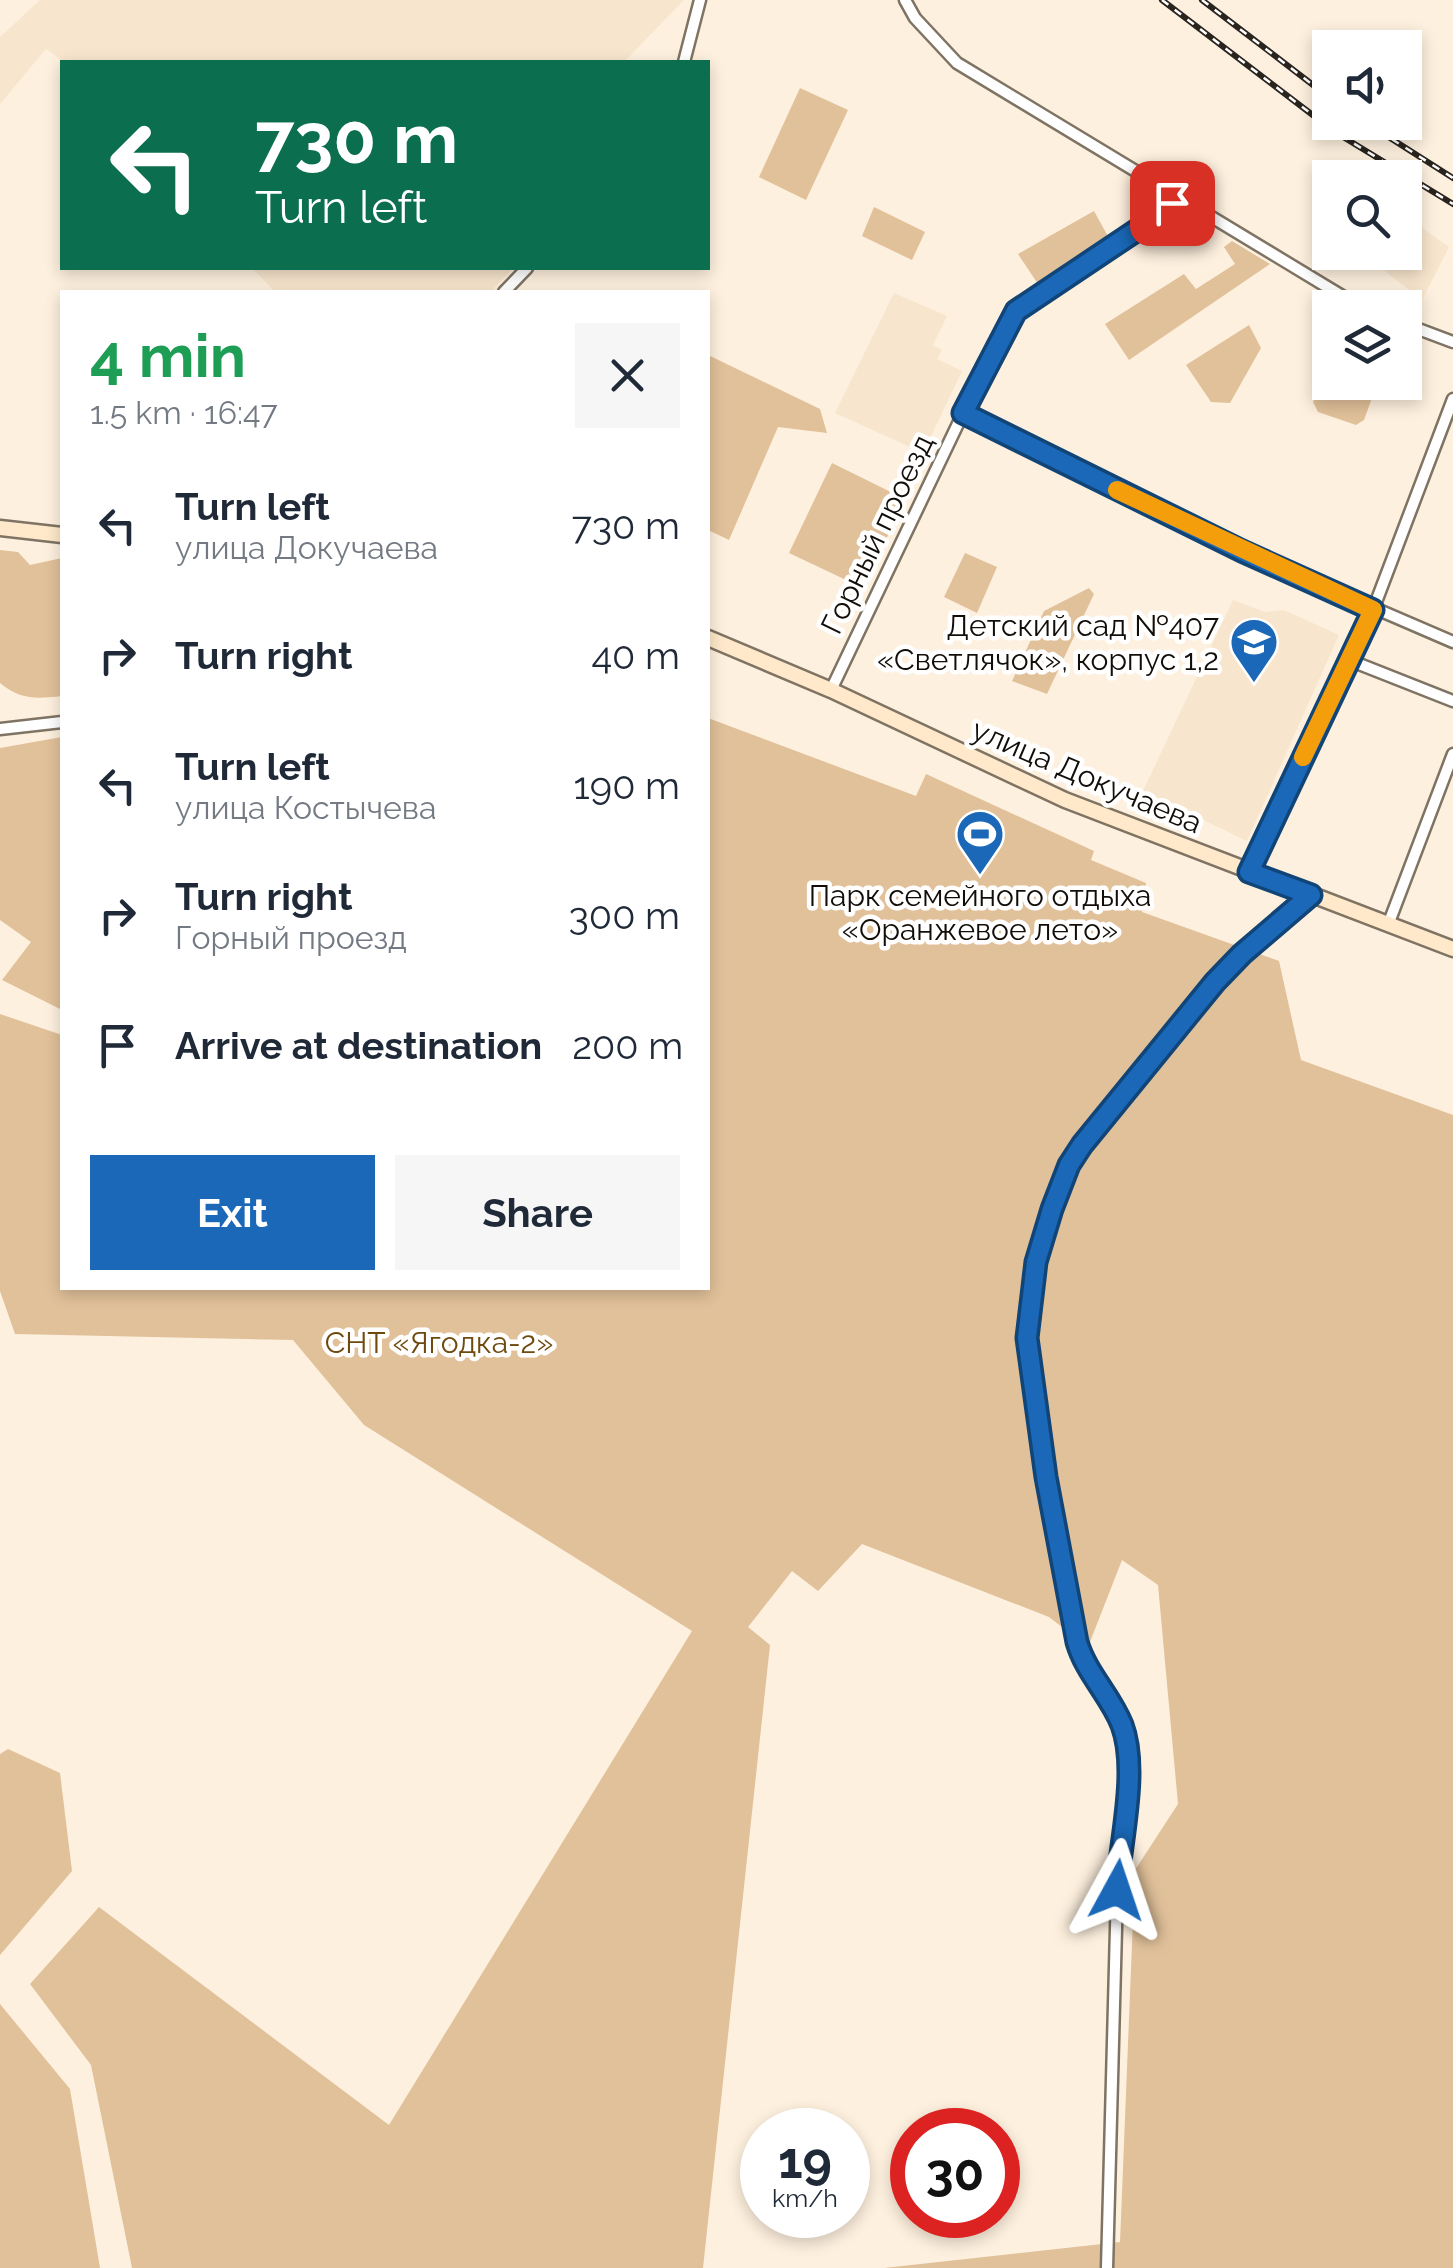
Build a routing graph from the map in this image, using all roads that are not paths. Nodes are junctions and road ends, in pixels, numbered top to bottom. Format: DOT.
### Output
graph roads {
  1 [pos="700,0"];
  2 [pos="905,0"];
  3 [pos="685,60"];
  4 [pos="1176,196"];
  5 [pos="525,270"];
  6 [pos="506,290"];
  7 [pos="1332,290"];
  8 [pos="1422,330"];
  9 [pos="1453,342"];
  10 [pos="1453,399"];
  11 [pos="963,413"];
  12 [pos="0,528"];
  13 [pos="60,535"];
  14 [pos="1373,610"];
  15 [pos="710,639"];
  16 [pos="1453,642"];
  17 [pos="1349,660"];
  18 [pos="831,690"];
  19 [pos="1453,702"];
  20 [pos="60,722"];
  21 [pos="0,729"];
  22 [pos="1453,754"];
  23 [pos="1249,872"];
  24 [pos="1311,895"];
  25 [pos="1388,925"];
  26 [pos="1453,948"];
  27 [pos="1107,2268"];
  1 -- 3 [label="street"];
  2 -- 4 [label="street"];
  4 -- 7 [label="street"];
  4 -- 11 [label="street, Горный проезд"];
  5 -- 6 [label="street"];
  8 -- 9 [label="street"];
  10 -- 14 [label="street"];
  11 -- 14 [label="street"];
  11 -- 18 [label="street, Горный проезд"];
  12 -- 13 [label="main road"];
  14 -- 16 [label="street"];
  14 -- 17 [label="street"];
  15 -- 18 [label="main road, улица Докучаева"];
  17 -- 19 [label="street"];
  17 -- 23 [label="street"];
  18 -- 23 [label="main road, улица Докучаева"];
  20 -- 21 [label="street"];
  22 -- 25 [label="street"];
  23 -- 24 [label="main road, улица Докучаева"];
  24 -- 25 [label="main road, улица Докучаева"];
  24 -- 27 [label="street"];
  25 -- 26 [label="main road, улица Докучаева"];
}
